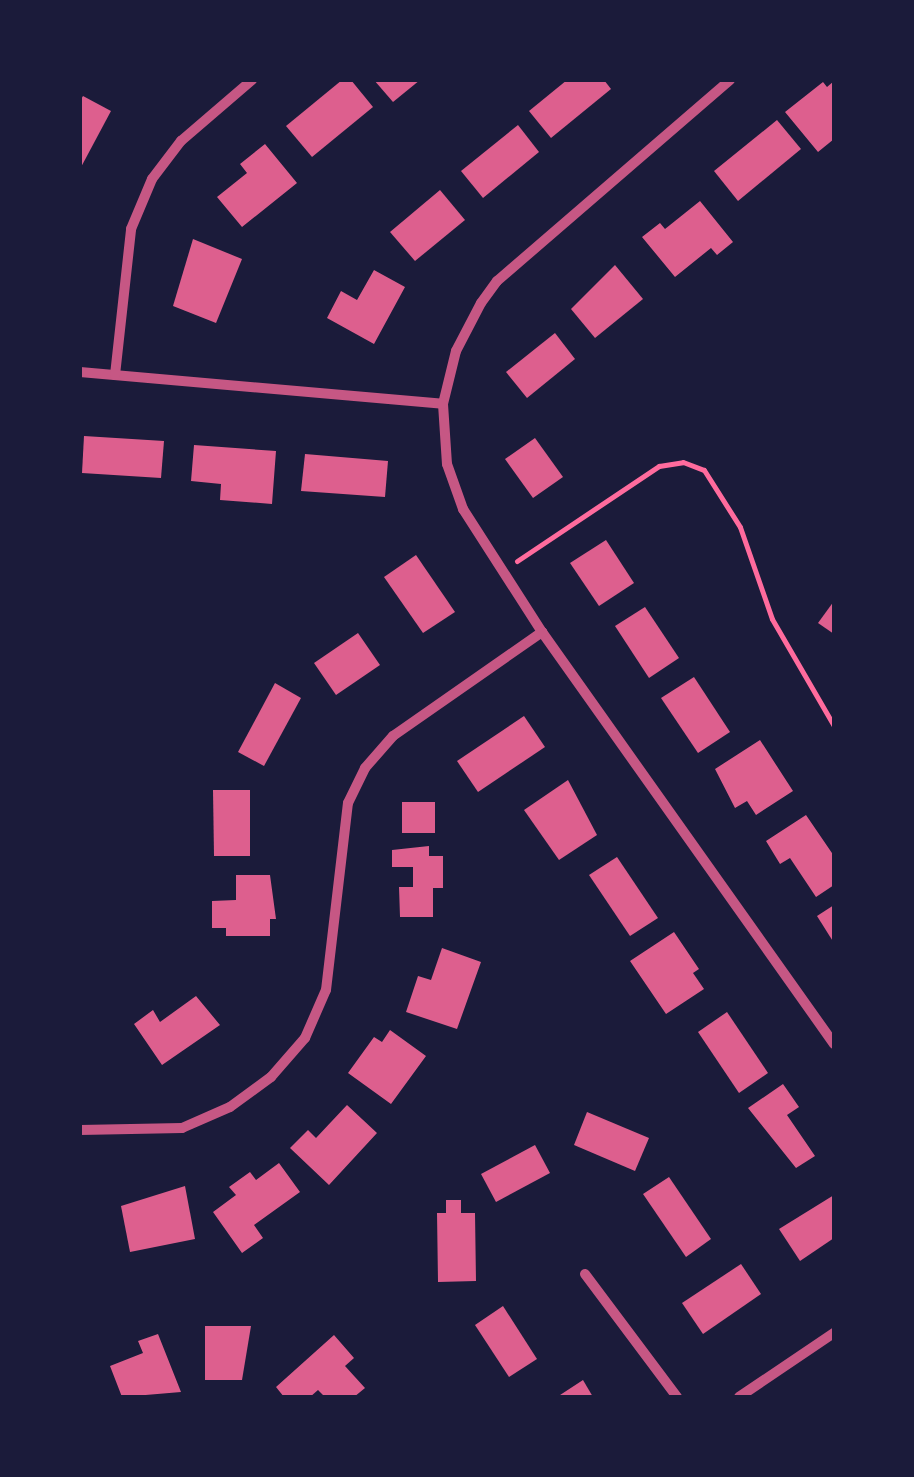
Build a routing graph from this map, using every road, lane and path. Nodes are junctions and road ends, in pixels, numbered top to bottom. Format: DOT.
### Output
graph roads {
  1 [pos="252,80"];
  2 [pos="730,80"];
  3 [pos="80,372"];
  4 [pos="114,374"];
  5 [pos="442,404"];
  6 [pos="506,568"];
  7 [pos="542,632"];
  8 [pos="834,726"];
  9 [pos="834,1044"];
  10 [pos="80,1130"];
  11 [pos="585,1274"];
  12 [pos="834,1332"];
  13 [pos="676,1397"];
  14 [pos="740,1397"];
  1 -- 4 [label="street"];
  2 -- 5 [label="street"];
  3 -- 4 [label="street"];
  4 -- 5 [label="street"];
  5 -- 6 [label="street"];
  6 -- 7 [label="street"];
  6 -- 8 [label="path"];
  7 -- 9 [label="street"];
  7 -- 10 [label="street"];
  11 -- 13 [label="street"];
  12 -- 14 [label="street"];
}
